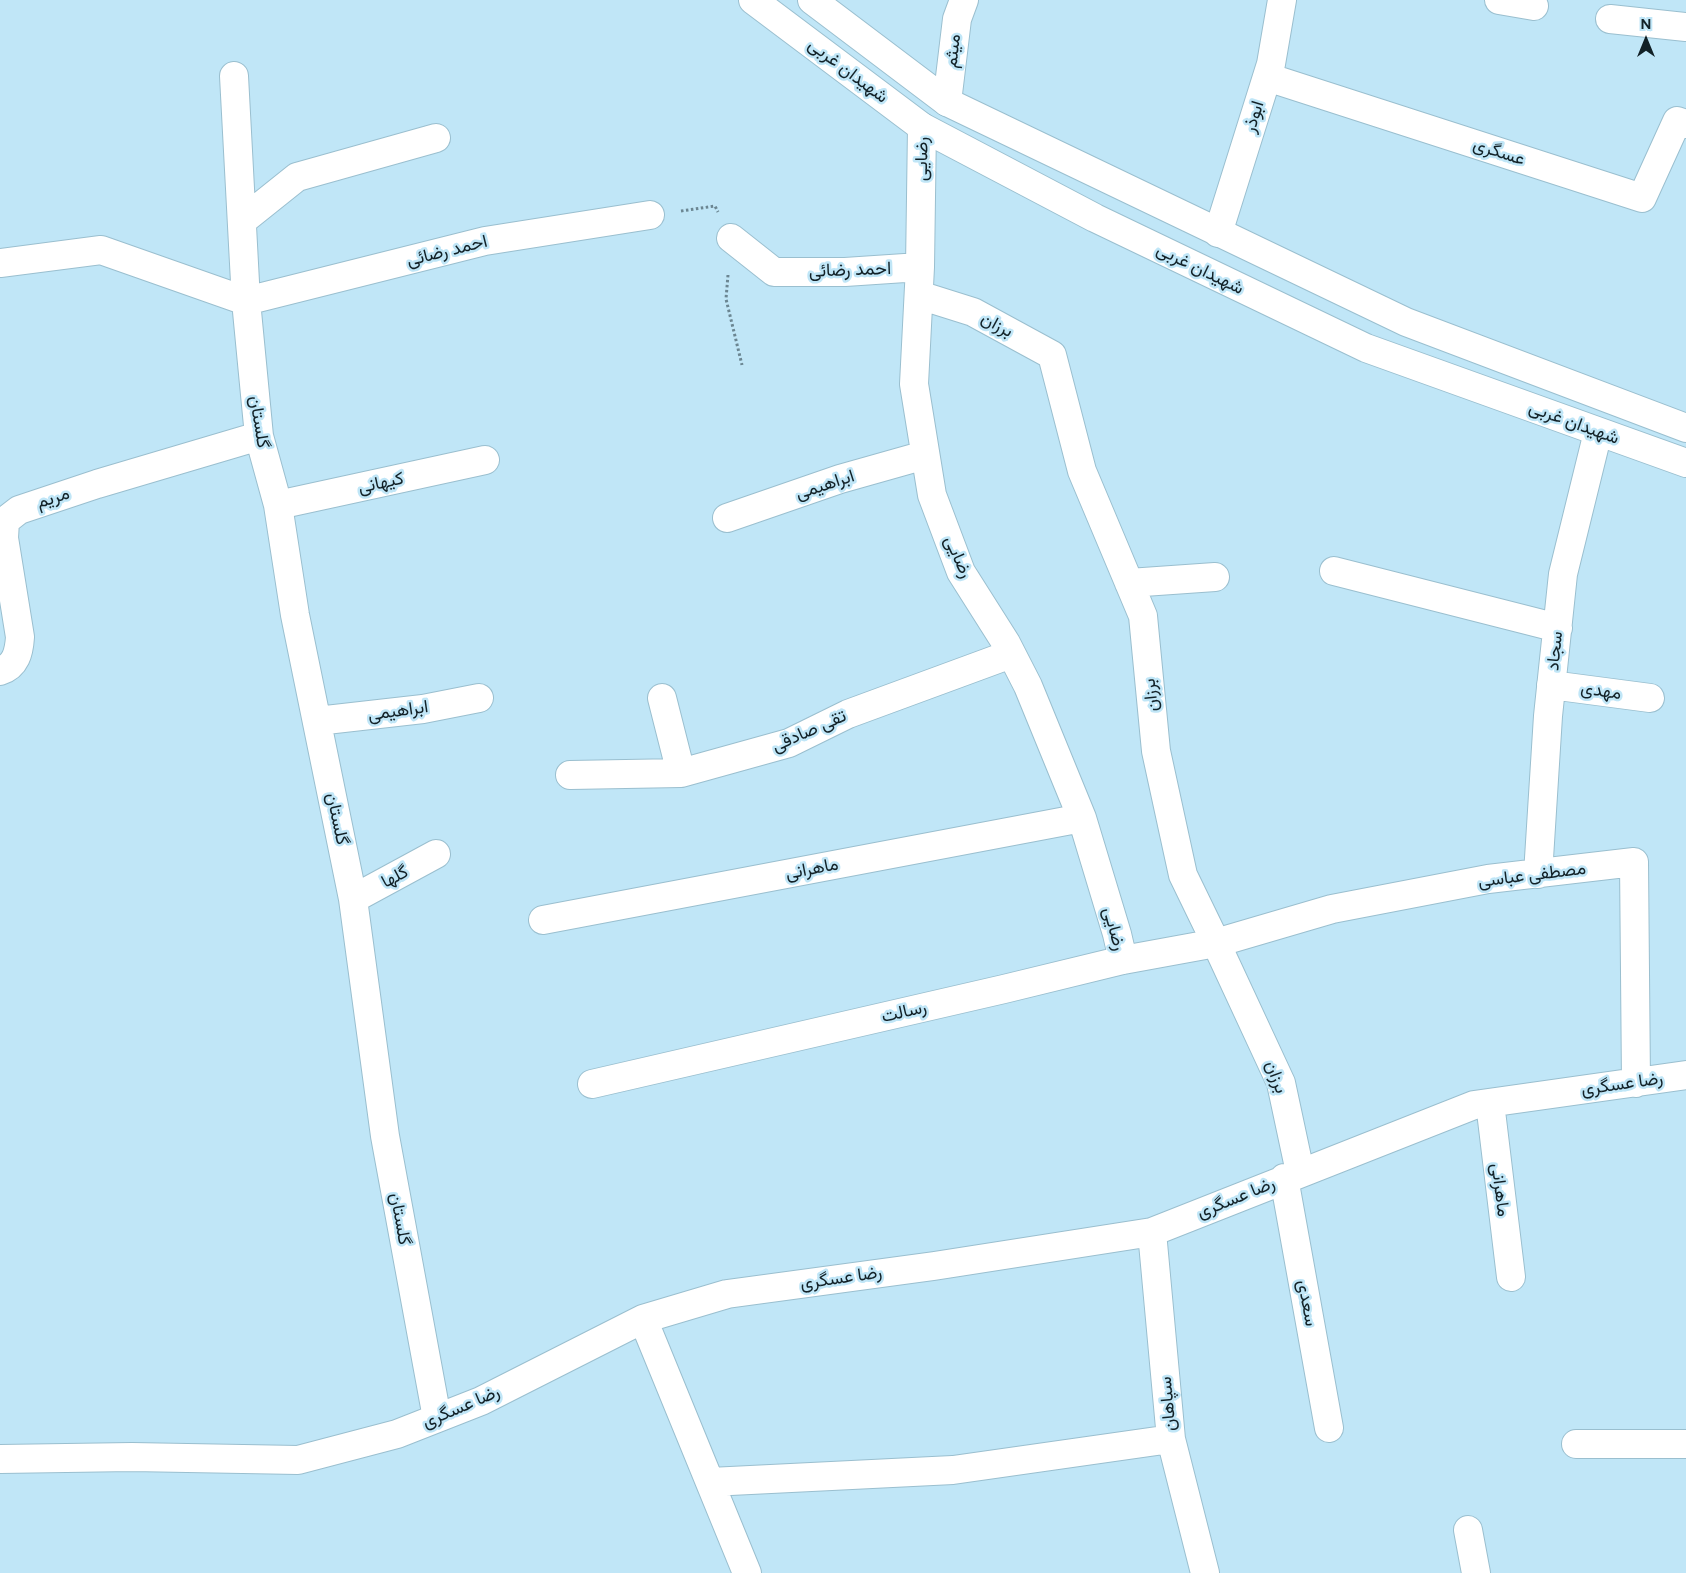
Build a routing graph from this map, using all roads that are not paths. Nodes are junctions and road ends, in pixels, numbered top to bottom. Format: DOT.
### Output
graph roads {
  1 [pos="753,0"];
  2 [pos="812,0"];
  3 [pos="964,0"];
  4 [pos="1282,0"];
  5 [pos="1499,0"];
  6 [pos="1534,6"];
  7 [pos="1610,19"];
  8 [pos="1686,27"];
  9 [pos="234,76"];
  10 [pos="1267,77"];
  11 [pos="947,102"];
  12 [pos="1686,124"];
  13 [pos="922,127"];
  14 [pos="436,138"];
  15 [pos="650,215"];
  16 [pos="242,221"];
  17 [pos="1218,233"];
  18 [pos="731,238"];
  19 [pos="0,263"];
  20 [pos="920,267"];
  21 [pos="919,295"];
  22 [pos="246,301"];
  23 [pos="1686,428"];
  24 [pos="1598,432"];
  25 [pos="258,436"];
  26 [pos="925,455"];
  27 [pos="485,460"];
  28 [pos="1686,463"];
  29 [pos="278,505"];
  30 [pos="727,518"];
  31 [pos="1334,571"];
  32 [pos="1214,577"];
  33 [pos="1129,583"];
  34 [pos="1558,628"];
  35 [pos="1011,654"];
  36 [pos="0,671"];
  37 [pos="1552,685"];
  38 [pos="479,698"];
  39 [pos="662,698"];
  40 [pos="1650,698"];
  41 [pos="317,721"];
  42 [pos="681,773"];
  43 [pos="570,774"];
  44 [pos="1082,818"];
  45 [pos="436,854"];
  46 [pos="1538,874"];
  47 [pos="353,899"];
  48 [pos="542,920"];
  49 [pos="1216,944"];
  50 [pos="1123,960"];
  51 [pos="1686,1076"];
  52 [pos="1636,1083"];
  53 [pos="592,1084"];
  54 [pos="1490,1102"];
  55 [pos="1292,1175"];
  56 [pos="1152,1232"];
  57 [pos="1511,1277"];
  58 [pos="643,1319"];
  59 [pos="437,1418"];
  60 [pos="1329,1428"];
  61 [pos="1171,1439"];
  62 [pos="1576,1444"];
  63 [pos="1686,1444"];
  64 [pos="0,1459"];
  65 [pos="710,1482"];
  66 [pos="1468,1530"];
  67 [pos="747,1573"];
  68 [pos="1204,1573"];
  69 [pos="1476,1573"];
  1 -- 13 [label="street, شهیدان غربی"];
  2 -- 11 [label="street, شهیدان غربی"];
  3 -- 11 [label="street, میثم"];
  4 -- 10 [label="street, ابوذر"];
  5 -- 6 [label="street"];
  7 -- 8 [label="street"];
  9 -- 16 [label="street, گلستان"];
  10 -- 12 [label="street, عسگری"];
  10 -- 17 [label="street, ابوذر"];
  11 -- 17 [label="street, شهیدان غربی"];
  13 -- 20 [label="street, رضایی"];
  13 -- 24 [label="street, شهیدان غربی"];
  14 -- 16 [label="street"];
  15 -- 22 [label="street, احمد رضائی"];
  16 -- 22 [label="street, گلستان"];
  17 -- 23 [label="street, شهیدان غربی"];
  18 -- 20 [label="street, احمد رضائی"];
  19 -- 22 [label="street"];
  20 -- 21 [label="street, رضایی"];
  21 -- 26 [label="street, رضایی"];
  21 -- 33 [label="street, برزان"];
  22 -- 25 [label="street, گلستان"];
  24 -- 28 [label="street, شهیدان غربی"];
  24 -- 34 [label="street, سجاد"];
  25 -- 29 [label="street, گلستان"];
  25 -- 36 [label="street, مریم"];
  26 -- 30 [label="street, ابراهیمی"];
  26 -- 35 [label="street, رضایی"];
  27 -- 29 [label="street, کیهانی"];
  29 -- 41 [label="street, گلستان"];
  31 -- 34 [label="street"];
  32 -- 33 [label="street"];
  33 -- 49 [label="street, برزان"];
  34 -- 37 [label="street, سجاد"];
  35 -- 42 [label="street, تقی صادقی"];
  35 -- 44 [label="street, رضایی"];
  37 -- 40 [label="street, مهدی"];
  37 -- 46 [label="street, سجاد"];
  38 -- 41 [label="street, ابراهیمی"];
  39 -- 42 [label="street"];
  41 -- 47 [label="street, گلستان"];
  42 -- 43 [label="street, تقی صادقی"];
  44 -- 48 [label="street, ماهرانی"];
  44 -- 50 [label="street, رضایی"];
  45 -- 47 [label="street, گلها"];
  46 -- 49 [label="street, مصطفی عباسی"];
  46 -- 52 [label="street, مصطفی عباسی"];
  47 -- 59 [label="street, گلستان"];
  49 -- 50 [label="street, رسالت"];
  49 -- 55 [label="street, برزان"];
  50 -- 53 [label="street, رسالت"];
  51 -- 52 [label="street, رضا عسگری"];
  52 -- 54 [label="street, رضا عسگری"];
  54 -- 55 [label="street, رضا عسگری"];
  54 -- 57 [label="street, ماهرانی"];
  55 -- 56 [label="street, رضا عسگری"];
  55 -- 60 [label="street, سعدی"];
  56 -- 58 [label="street, رضا عسگری"];
  56 -- 61 [label="street, سپاهان"];
  58 -- 59 [label="street, رضا عسگری"];
  58 -- 65 [label="street"];
  59 -- 64 [label="street, رضا عسگری"];
  61 -- 65 [label="street"];
  61 -- 68 [label="street, سپاهان"];
  62 -- 63 [label="street"];
  65 -- 67 [label="street"];
  66 -- 69 [label="street"];
}
